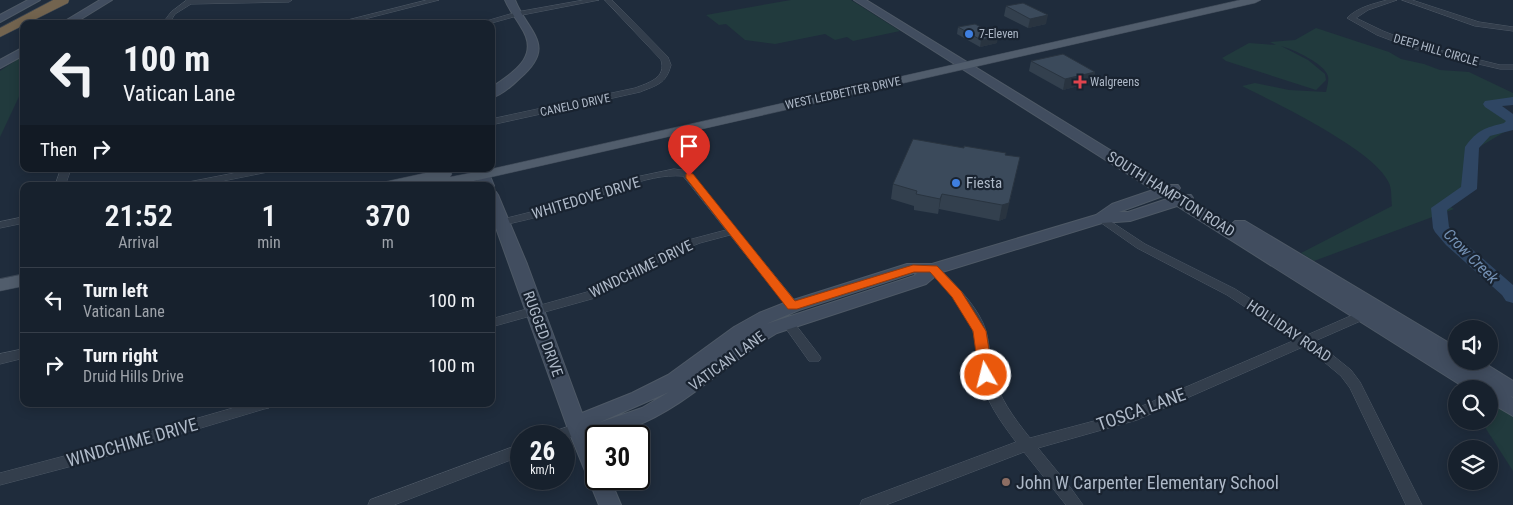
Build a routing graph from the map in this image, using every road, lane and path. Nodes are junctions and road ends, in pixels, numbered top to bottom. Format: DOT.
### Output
graph roads {
  1 [pos="35,0"];
  2 [pos="107,0"];
  3 [pos="289,0"];
  4 [pos="436,0"];
  5 [pos="510,0"];
  6 [pos="596,0"];
  7 [pos="608,0"];
  8 [pos="859,0"];
  9 [pos="873,0"];
  10 [pos="1255,0"];
  11 [pos="1394,0"];
  12 [pos="1405,0"];
  13 [pos="70,1"];
  14 [pos="191,1"];
  15 [pos="1228,1"];
  16 [pos="1211,10"];
  17 [pos="1182,11"];
  18 [pos="517,14"];
  19 [pos="0,19"];
  20 [pos="38,20"];
  21 [pos="41,20"];
  22 [pos="71,20"];
  23 [pos="168,20"];
  24 [pos="352,20"];
  25 [pos="494,20"];
  26 [pos="1160,22"];
  27 [pos="20,27"];
  28 [pos="1513,29"];
  29 [pos="20,30"];
  30 [pos="0,31"];
  31 [pos="20,31"];
  32 [pos="20,33"];
  33 [pos="1085,36"];
  34 [pos="0,40"];
  35 [pos="0,44"];
  36 [pos="0,49"];
  37 [pos="20,52"];
  38 [pos="968,62"];
  39 [pos="0,65"];
  40 [pos="1513,67"];
  41 [pos="495,91"];
  42 [pos="495,121"];
  43 [pos="495,169"];
  44 [pos="253,172"];
  45 [pos="482,172"];
  46 [pos="204,182"];
  47 [pos="416,182"];
  48 [pos="446,182"];
  49 [pos="1179,193"];
  50 [pos="1101,218"];
  51 [pos="20,221"];
  52 [pos="497,223"];
  53 [pos="0,225"];
  54 [pos="733,232"];
  55 [pos="933,269"];
  56 [pos="20,271"];
  57 [pos="0,275"];
  58 [pos="20,281"];
  59 [pos="0,285"];
  60 [pos="535,311"];
  61 [pos="1372,312"];
  62 [pos="790,315"];
  63 [pos="495,322"];
  64 [pos="1307,341"];
  65 [pos="1448,352"];
  66 [pos="20,354"];
  67 [pos="814,358"];
  68 [pos="0,359"];
  69 [pos="1481,370"];
  70 [pos="1469,380"];
  71 [pos="1513,390"];
  72 [pos="1498,399"];
  73 [pos="254,407"];
  74 [pos="1513,408"];
  75 [pos="578,429"];
  76 [pos="575,430"];
  77 [pos="1028,445"];
  78 [pos="585,446"];
  79 [pos="510,454"];
  80 [pos="0,479"];
  81 [pos="604,490"];
  82 [pos="376,505"];
  83 [pos="610,505"];
  84 [pos="868,505"];
  85 [pos="1075,505"];
  86 [pos="1413,505"];
  1 -- 19 [label="main road"];
  2 -- 22 [label="street"];
  3 -- 14 [label="street"];
  4 -- 24 [label="street"];
  5 -- 18 [label="street"];
  6 -- 18 [label="street"];
  7 -- 42 [label="street, CANELO DRIVE"];
  8 -- 38 [label="main road, SOUTH HAMPTON ROAD"];
  9 -- 38 [label="street, SOUTH HAMPTON ROAD"];
  10 -- 16 [label="main road, WEST LEDBETTER DRIVE"];
  11 -- 40 [label="street, DEEP HILL CIRCLE"];
  12 -- 28 [label="street"];
  13 -- 20 [label="highway"];
  13 -- 21 [label="highway"];
  14 -- 23 [label="street"];
  15 -- 16 [label="main road"];
  15 -- 17 [label="main road, WEST LEDBETTER DRIVE"];
  16 -- 26 [label="main road, WEST LEDBETTER DRIVE"];
  17 -- 26 [label="main road"];
  17 -- 33 [label="main road, WEST LEDBETTER DRIVE"];
  18 -- 25 [label="street"];
  18 -- 41 [label="street"];
  26 -- 33 [label="main road, WEST LEDBETTER DRIVE"];
  27 -- 30 [label="highway"];
  29 -- 34 [label="highway"];
  31 -- 35 [label="highway"];
  32 -- 36 [label="highway"];
  33 -- 38 [label="main road, WEST LEDBETTER DRIVE"];
  37 -- 39 [label="main road"];
  38 -- 43 [label="main road, WEST LEDBETTER DRIVE"];
  38 -- 49 [label="main road, SOUTH HAMPTON ROAD"];
  44 -- 46 [label="street"];
  45 -- 47 [label="main road, WEST LEDBETTER DRIVE"];
  45 -- 48 [label="main road, WEST LEDBETTER DRIVE"];
  49 -- 50 [label="main road, VATICAN LANE"];
  49 -- 61 [label="main road, SOUTH HAMPTON ROAD"];
  50 -- 55 [label="main road, VATICAN LANE"];
  50 -- 64 [label="street, HOLLIDAY ROAD"];
  51 -- 53 [label="street"];
  52 -- 54 [label="street, WHITEDOVE DRIVE"];
  52 -- 60 [label="main road, RUGGED DRIVE"];
  54 -- 60 [label="street, WINDCHIME DRIVE"];
  54 -- 62 [label="street"];
  55 -- 62 [label="main road, VATICAN LANE"];
  55 -- 77 [label="street"];
  56 -- 57 [label="main road"];
  58 -- 59 [label="main road"];
  60 -- 63 [label="street, WINDCHIME DRIVE"];
  60 -- 75 [label="main road, RUGGED DRIVE"];
  61 -- 64 [label="street, TOSCA LANE"];
  61 -- 65 [label="main road, SOUTH HAMPTON ROAD"];
  61 -- 70 [label="main road, SOUTH HAMPTON ROAD"];
  62 -- 67 [label="street"];
  62 -- 75 [label="main road, VATICAN LANE"];
  64 -- 77 [label="street, TOSCA LANE"];
  64 -- 86 [label="street, HOLLIDAY ROAD"];
  66 -- 68 [label="street"];
  69 -- 71 [label="main road"];
  72 -- 74 [label="main road"];
  73 -- 80 [label="street, WINDCHIME DRIVE"];
  75 -- 76 [label="street, VATICAN LANE"];
  75 -- 78 [label="main road, RUGGED DRIVE"];
  77 -- 84 [label="street, TOSCA LANE"];
  77 -- 85 [label="street"];
  79 -- 82 [label="street"];
  81 -- 83 [label="street"];
}
